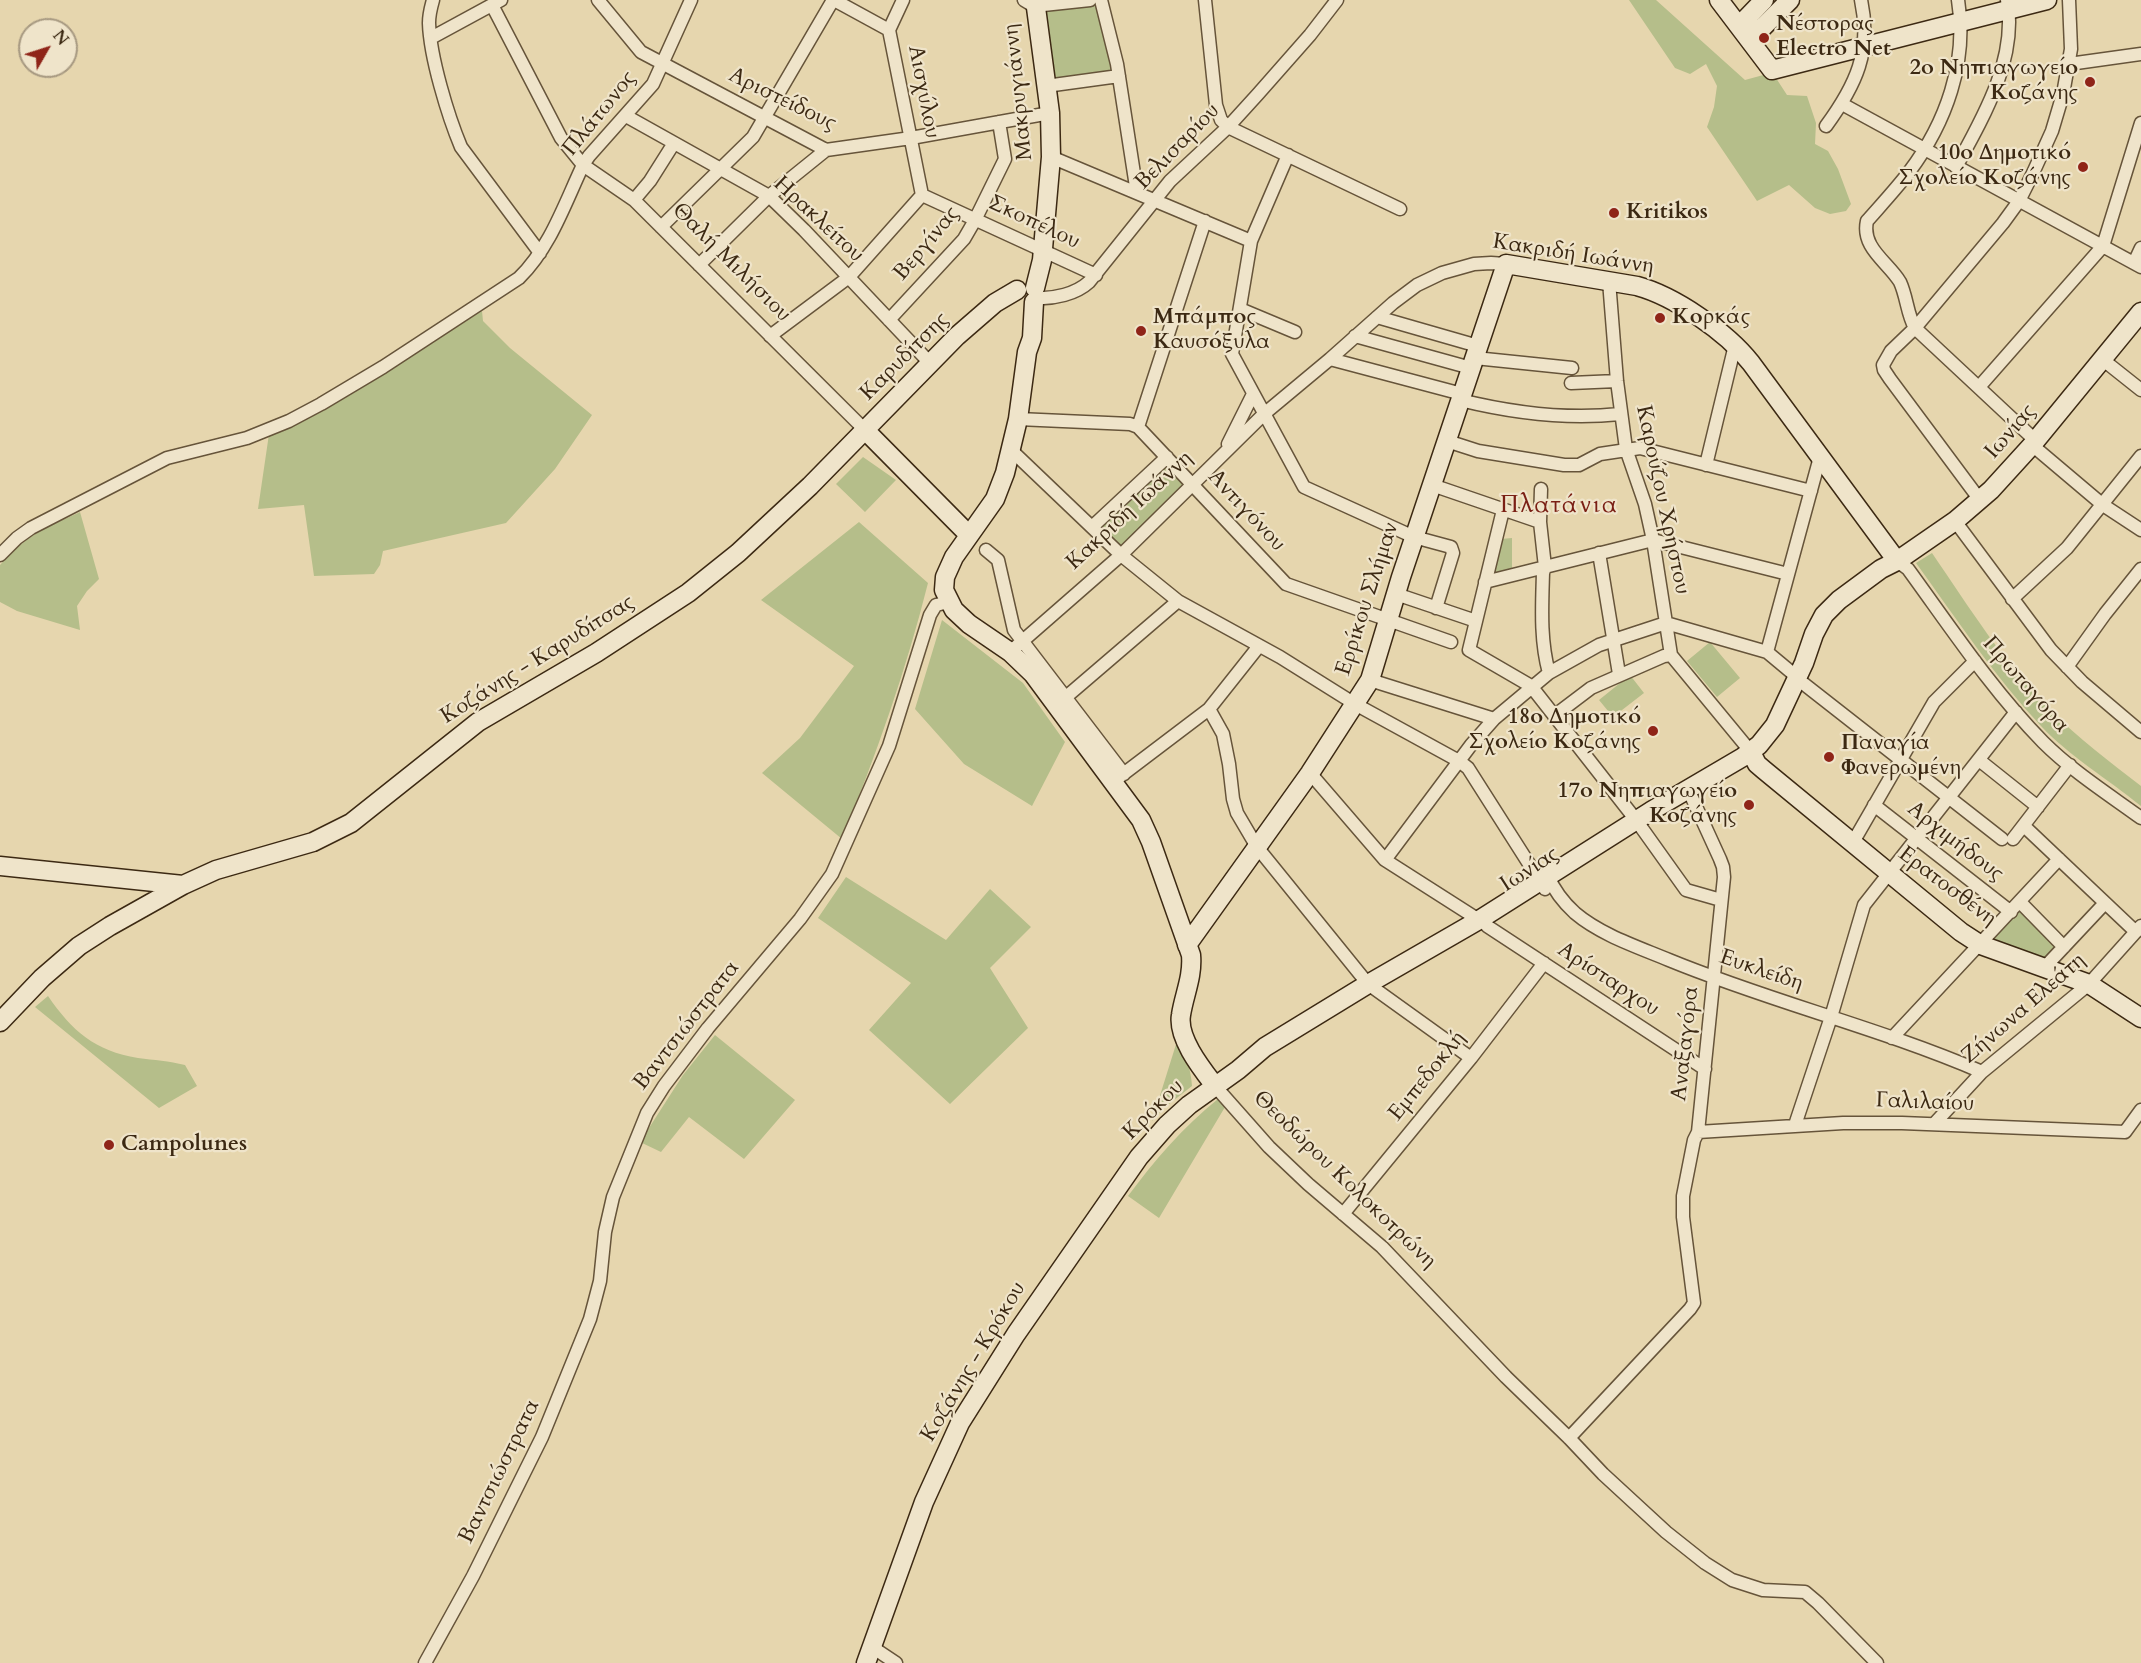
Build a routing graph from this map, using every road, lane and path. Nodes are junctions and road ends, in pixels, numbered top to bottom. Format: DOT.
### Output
graph roads {
  1 [pos="433,0"];
  2 [pos="598,0"];
  3 [pos="691,0"];
  4 [pos="833,0"];
  5 [pos="903,0"];
  6 [pos="1090,0"];
  7 [pos="1101,0"];
  8 [pos="1205,0"];
  9 [pos="1336,0"];
  10 [pos="1719,0"];
  11 [pos="1764,0"];
  12 [pos="1790,0"];
  13 [pos="1861,0"];
  14 [pos="1958,0"];
  15 [pos="2047,0"];
  16 [pos="2069,0"];
  17 [pos="1031,2"];
  18 [pos="496,3"];
  19 [pos="2008,5"];
  20 [pos="1961,22"];
  21 [pos="889,30"];
  22 [pos="1744,33"];
  23 [pos="431,38"];
  24 [pos="1864,46"];
  25 [pos="2141,54"];
  26 [pos="2069,64"];
  27 [pos="662,65"];
  28 [pos="1119,76"];
  29 [pos="1046,86"];
  30 [pos="1842,104"];
  31 [pos="1050,113"];
  32 [pos="626,116"];
  33 [pos="766,117"];
  34 [pos="999,122"];
  35 [pos="1826,126"];
  36 [pos="2141,126"];
  37 [pos="1228,127"];
  38 [pos="911,138"];
  39 [pos="674,143"];
  40 [pos="1924,149"];
  41 [pos="826,150"];
  42 [pos="1288,155"];
  43 [pos="1052,157"];
  44 [pos="583,165"];
  45 [pos="1956,167"];
  46 [pos="720,169"];
  47 [pos="1137,193"];
  48 [pos="922,195"];
  49 [pos="769,196"];
  50 [pos="634,200"];
  51 [pos="1154,200"];
  52 [pos="2019,201"];
  53 [pos="1400,209"];
  54 [pos="975,220"];
  55 [pos="1205,221"];
  56 [pos="661,227"];
  57 [pos="1251,241"];
  58 [pos="2103,246"];
  59 [pos="2141,248"];
  60 [pos="1042,250"];
  61 [pos="540,254"];
  62 [pos="1506,264"];
  63 [pos="699,265"];
  64 [pos="2138,265"];
  65 [pos="1096,275"];
  66 [pos="849,277"];
  67 [pos="1609,281"];
  68 [pos="1027,296"];
  69 [pos="1240,309"];
  70 [pos="2141,312"];
  71 [pos="1377,316"];
  72 [pos="889,320"];
  73 [pos="1915,328"];
  74 [pos="1294,332"];
  75 [pos="770,336"];
  76 [pos="1355,336"];
  77 [pos="1735,345"];
  78 [pos="1475,358"];
  79 [pos="1330,359"];
  80 [pos="2102,359"];
  81 [pos="930,363"];
  82 [pos="1572,368"];
  83 [pos="1617,381"];
  84 [pos="1571,383"];
  85 [pos="1979,387"];
  86 [pos="2141,390"];
  87 [pos="1253,394"];
  88 [pos="1461,397"];
  89 [pos="1264,414"];
  90 [pos="1620,414"];
  91 [pos="1018,419"];
  92 [pos="1138,427"];
  93 [pos="866,431"];
  94 [pos="1447,441"];
  95 [pos="2034,443"];
  96 [pos="1626,449"];
  97 [pos="1011,450"];
  98 [pos="1223,456"];
  99 [pos="2141,456"];
  100 [pos="1167,457"];
  101 [pos="1820,457"];
  102 [pos="1706,465"];
  103 [pos="1193,485"];
  104 [pos="1432,486"];
  105 [pos="1541,489"];
  106 [pos="1810,491"];
  107 [pos="1980,500"];
  108 [pos="2103,505"];
  109 [pos="1503,510"];
  110 [pos="1540,522"];
  111 [pos="1952,524"];
  112 [pos="1092,527"];
  113 [pos="2141,530"];
  114 [pos="969,535"];
  115 [pos="1414,537"];
  116 [pos="1653,540"];
  117 [pos="986,550"];
  118 [pos="1599,553"];
  119 [pos="0,555"];
  120 [pos="1121,555"];
  121 [pos="1903,557"];
  122 [pos="1545,567"];
  123 [pos="2141,569"];
  124 [pos="1788,574"];
  125 [pos="1485,582"];
  126 [pos="1396,594"];
  127 [pos="2012,599"];
  128 [pos="1178,601"];
  129 [pos="949,602"];
  130 [pos="1436,608"];
  131 [pos="1388,621"];
  132 [pos="1476,621"];
  133 [pos="1666,623"];
  134 [pos="1613,639"];
  135 [pos="1451,642"];
  136 [pos="1017,646"];
  137 [pos="1258,646"];
  138 [pos="1767,652"];
  139 [pos="1671,655"];
  140 [pos="1975,662"];
  141 [pos="2067,667"];
  142 [pos="1549,673"];
  143 [pos="1619,674"];
  144 [pos="1370,680"];
  145 [pos="1801,681"];
  146 [pos="1531,686"];
  147 [pos="1066,698"];
  148 [pos="1355,704"];
  149 [pos="1209,709"];
  150 [pos="2016,712"];
  151 [pos="1554,716"];
  152 [pos="1494,719"];
  153 [pos="2141,732"];
  154 [pos="1754,756"];
  155 [pos="1899,759"];
  156 [pos="1979,760"];
  157 [pos="1460,761"];
  158 [pos="2070,765"];
  159 [pos="1310,772"];
  160 [pos="1119,778"];
  161 [pos="1690,793"];
  162 [pos="1949,798"];
  163 [pos="1874,805"];
  164 [pos="2038,807"];
  165 [pos="2141,818"];
  166 [pos="1639,824"];
  167 [pos="2024,826"];
  168 [pos="1917,839"];
  169 [pos="1852,844"];
  170 [pos="1257,847"];
  171 [pos="2059,859"];
  172 [pos="1385,860"];
  173 [pos="0,866"];
  174 [pos="1889,874"];
  175 [pos="1547,883"];
  176 [pos="183,885"];
  177 [pos="1721,900"];
  178 [pos="2020,902"];
  179 [pos="2105,903"];
  180 [pos="2010,912"];
  181 [pos="1483,923"];
  182 [pos="2138,929"];
  183 [pos="1187,945"];
  184 [pos="1981,945"];
  185 [pos="2064,947"];
  186 [pos="1544,963"];
  187 [pos="2044,968"];
  188 [pos="1714,978"];
  189 [pos="2089,984"];
  190 [pos="1372,987"];
  191 [pos="1830,1017"];
  192 [pos="2141,1018"];
  193 [pos="0,1022"];
  194 [pos="1892,1038"];
  195 [pos="1471,1058"];
  196 [pos="1706,1069"];
  197 [pos="1982,1072"];
  198 [pos="1215,1086"];
  199 [pos="2141,1110"];
  200 [pos="1934,1124"];
  201 [pos="1795,1125"];
  202 [pos="1698,1132"];
  203 [pos="1130,1170"];
  204 [pos="1344,1214"];
  205 [pos="1569,1438"];
  206 [pos="869,1655"];
  207 [pos="425,1663"];
  208 [pos="896,1663"];
  209 [pos="1877,1663"];
  1 -- 23 [label="street"];
  2 -- 27 [label="street, Αριστείδους"];
  3 -- 27 [label="street, Πλάτωνος"];
  4 -- 21 [label="street"];
  4 -- 33 [label="street"];
  5 -- 21 [label="street, Αισχύλου"];
  6 -- 17 [label="street"];
  7 -- 28 [label="street"];
  8 -- 37 [label="street"];
  9 -- 37 [label="street, Βελισαρίου"];
  10 -- 22 [label="street"];
  11 -- 22 [label="street"];
  12 -- 22 [label="street"];
  13 -- 24 [label="street"];
  14 -- 20 [label="street"];
  15 -- 19 [label="street"];
  16 -- 26 [label="street"];
  17 -- 29 [label="street, Μακρυγιάννη"];
  18 -- 23 [label="street"];
  18 -- 44 [label="street, Θαλή Μιλήσιου"];
  19 -- 20 [label="street"];
  19 -- 45 [label="street"];
  20 -- 24 [label="street"];
  20 -- 40 [label="street"];
  21 -- 38 [label="street, Αισχύλου"];
  22 -- 24 [label="street"];
  23 -- 61 [label="street"];
  24 -- 30 [label="street"];
  25 -- 26 [label="street"];
  26 -- 52 [label="street"];
  27 -- 32 [label="street, Πλάτωνος"];
  27 -- 33 [label="street, Αριστείδους"];
  28 -- 29 [label="street"];
  28 -- 47 [label="street"];
  29 -- 31 [label="street, Μακρυγιάννη"];
  30 -- 35 [label="street"];
  30 -- 40 [label="street"];
  31 -- 34 [label="street, Αριστείδους"];
  31 -- 43 [label="street, Μακρυγιάννη"];
  32 -- 39 [label="street, Ηρακλείτου"];
  32 -- 44 [label="street, Πλάτωνος"];
  33 -- 41 [label="street, Αριστείδους"];
  33 -- 46 [label="street"];
  34 -- 38 [label="street, Αριστείδους"];
  34 -- 54 [label="street, Βεργίνας"];
  36 -- 58 [label="street"];
  37 -- 42 [label="street"];
  37 -- 51 [label="street, Βελισαρίου"];
  38 -- 41 [label="street, Αριστείδους"];
  38 -- 48 [label="street, Αισχύλου"];
  39 -- 46 [label="street, Ηρακλείτου"];
  39 -- 50 [label="street"];
  40 -- 45 [label="street"];
  40 -- 73 [label="street"];
  41 -- 49 [label="street"];
  42 -- 53 [label="street"];
  42 -- 57 [label="street"];
  43 -- 47 [label="street"];
  43 -- 60 [label="street, Μακρυγιάννη"];
  44 -- 50 [label="street, Θαλή Μιλήσιου"];
  44 -- 61 [label="street, Πλάτωνος"];
  45 -- 52 [label="street"];
  46 -- 49 [label="street, Ηρακλείτου"];
  46 -- 56 [label="street"];
  47 -- 51 [label="street"];
  48 -- 54 [label="street, Σκοπέλου"];
  48 -- 66 [label="street"];
  49 -- 63 [label="street"];
  49 -- 66 [label="street, Ηρακλείτου"];
  50 -- 56 [label="street, Θαλή Μιλήσιου"];
  51 -- 55 [label="street"];
  51 -- 65 [label="street, Βελισαρίου"];
  52 -- 58 [label="street"];
  52 -- 73 [label="street"];
  54 -- 60 [label="street, Σκοπέλου"];
  54 -- 72 [label="street, Βεργίνας"];
  55 -- 57 [label="street"];
  55 -- 92 [label="street"];
  56 -- 63 [label="street, Θαλή Μιλήσιου"];
  57 -- 69 [label="street"];
  58 -- 64 [label="street"];
  58 -- 85 [label="street"];
  59 -- 64 [label="street"];
  60 -- 65 [label="street, Σκοπέλου"];
  60 -- 68 [label="street, Μακρυγιάννη"];
  61 -- 119 [label="street, Πλάτωνος"];
  62 -- 67 [label="street, Κακριδή Ιωάννη"];
  62 -- 71 [label="street, Κακριδή Ιωάννη"];
  62 -- 78 [label="street, Ερρίκου Σλήμαν"];
  63 -- 75 [label="street, Θαλή Μιλήσιου"];
  65 -- 68 [label="street, Βελισαρίου"];
  66 -- 72 [label="street, Ηρακλείτου"];
  66 -- 75 [label="street"];
  67 -- 77 [label="street, Κακριδή Ιωάννη"];
  67 -- 83 [label="street, Καρούζου Χρήστου"];
  68 -- 81 [label="street, Καρυδίτσης"];
  68 -- 91 [label="street, Μακρυγιάννη"];
  69 -- 74 [label="street"];
  69 -- 87 [label="street"];
  70 -- 80 [label="street, Ιωνίας"];
  71 -- 76 [label="street, Κακριδή Ιωάννη"];
  71 -- 78 [label="street"];
  72 -- 81 [label="street, Ηρακλείτου"];
  73 -- 85 [label="street"];
  73 -- 107 [label="street"];
  75 -- 93 [label="street, Θαλή Μιλήσιου"];
  76 -- 78 [label="street"];
  76 -- 79 [label="street, Κακριδή Ιωάννη"];
  77 -- 101 [label="street, Κακριδή Ιωάννη"];
  77 -- 102 [label="street"];
  78 -- 82 [label="street"];
  78 -- 88 [label="street, Ερρίκου Σλήμαν"];
  79 -- 88 [label="street"];
  79 -- 89 [label="street, Κακριδή Ιωάννη"];
  80 -- 86 [label="street"];
  80 -- 95 [label="street, Ιωνίας"];
  81 -- 93 [label="street, Καρυδίτσης"];
  83 -- 84 [label="street"];
  83 -- 90 [label="street, Καρούζου Χρήστου"];
  85 -- 95 [label="street"];
  87 -- 89 [label="street"];
  87 -- 98 [label="street"];
  88 -- 90 [label="street"];
  88 -- 94 [label="street, Ερρίκου Σλήμαν"];
  89 -- 98 [label="street, Κακριδή Ιωάννη"];
  89 -- 115 [label="street"];
  90 -- 96 [label="street, Καρούζου Χρήστου"];
  91 -- 92 [label="street"];
  91 -- 97 [label="street, Μακρυγιάννη"];
  92 -- 100 [label="street, Αντιγόνου"];
  93 -- 114 [label="street, Θαλή Μιλήσιου"];
  93 -- 176 [label="street, Κοζάνης - Καρυδίτσας"];
  94 -- 96 [label="street"];
  94 -- 104 [label="street, Ερρίκου Σλήμαν"];
  95 -- 107 [label="street, Ιωνίας"];
  95 -- 108 [label="street"];
  96 -- 102 [label="street"];
  96 -- 116 [label="street, Καρούζου Χρήστου"];
  97 -- 112 [label="street"];
  97 -- 114 [label="street, Μακρυγιάννη"];
  98 -- 103 [label="street, Κακριδή Ιωάννη"];
  99 -- 108 [label="street"];
  100 -- 103 [label="street, Αντιγόνου"];
  100 -- 112 [label="street"];
  101 -- 106 [label="street"];
  101 -- 121 [label="street, Κακριδή Ιωάννη"];
  102 -- 106 [label="street"];
  103 -- 120 [label="street, Κακριδή Ιωάννη"];
  103 -- 131 [label="street, Αντιγόνου"];
  104 -- 109 [label="street"];
  104 -- 115 [label="street, Ερρίκου Σλήμαν"];
  105 -- 110 [label="street"];
  106 -- 124 [label="street"];
  107 -- 111 [label="street, Ιωνίας"];
  108 -- 113 [label="street"];
  108 -- 127 [label="street"];
  109 -- 110 [label="street"];
  109 -- 125 [label="street"];
  110 -- 122 [label="street"];
  111 -- 121 [label="street, Ιωνίας"];
  111 -- 127 [label="street"];
  112 -- 120 [label="street"];
  114 -- 129 [label="street"];
  115 -- 126 [label="street, Ερρίκου Σλήμαν"];
  115 -- 130 [label="street"];
  116 -- 118 [label="street"];
  116 -- 124 [label="street"];
  116 -- 133 [label="street, Καρούζου Χρήστου"];
  117 -- 136 [label="street"];
  118 -- 122 [label="street"];
  118 -- 134 [label="street"];
  120 -- 128 [label="street"];
  120 -- 136 [label="street, Κακριδή Ιωάννη"];
  121 -- 140 [label="street, Πρωταγόρα"];
  121 -- 145 [label="street, Ιωνίας"];
  122 -- 125 [label="street"];
  122 -- 142 [label="street"];
  123 -- 141 [label="street"];
  124 -- 138 [label="street"];
  125 -- 132 [label="street"];
  126 -- 130 [label="street"];
  126 -- 131 [label="street, Ερρίκου Σλήμαν"];
  127 -- 141 [label="street"];
  128 -- 137 [label="street"];
  128 -- 147 [label="street"];
  129 -- 136 [label="street, Θεοδώρου Κολοκοτρώνη"];
  129 -- 207 [label="street, Βαντσιώστρατα"];
  130 -- 132 [label="street"];
  131 -- 135 [label="street, Αντιγόνου"];
  131 -- 144 [label="street, Ερρίκου Σλήμαν"];
  132 -- 146 [label="street"];
  133 -- 134 [label="street"];
  133 -- 138 [label="street"];
  133 -- 139 [label="street, Καρούζου Χρήστου"];
  134 -- 142 [label="street"];
  134 -- 143 [label="street"];
  136 -- 147 [label="street"];
  136 -- 160 [label="street, Θεοδώρου Κολοκοτρώνη"];
  137 -- 148 [label="street"];
  137 -- 149 [label="street"];
  138 -- 145 [label="street"];
  139 -- 143 [label="street"];
  139 -- 154 [label="street"];
  140 -- 150 [label="street, Πρωταγόρα"];
  140 -- 155 [label="street"];
  141 -- 153 [label="street"];
  142 -- 146 [label="street"];
  143 -- 151 [label="street"];
  144 -- 148 [label="street, Ερρίκου Σλήμαν"];
  144 -- 152 [label="street"];
  145 -- 154 [label="street, Ιωνίας"];
  145 -- 155 [label="street"];
  146 -- 151 [label="street"];
  146 -- 152 [label="street"];
  147 -- 160 [label="street"];
  148 -- 157 [label="street"];
  148 -- 159 [label="street, Ερρίκου Σλήμαν"];
  149 -- 160 [label="street"];
  149 -- 170 [label="street"];
  150 -- 156 [label="street"];
  150 -- 158 [label="street, Πρωταγόρα"];
  151 -- 166 [label="street"];
  152 -- 157 [label="street"];
  154 -- 161 [label="street, Ιωνίας"];
  154 -- 169 [label="street, Ερατοσθένη"];
  155 -- 162 [label="street"];
  155 -- 163 [label="street"];
  156 -- 162 [label="street"];
  156 -- 164 [label="street"];
  157 -- 172 [label="street"];
  157 -- 175 [label="street, Ευκλείδη"];
  158 -- 164 [label="street"];
  158 -- 165 [label="street, Πρωταγόρα"];
  159 -- 170 [label="street, Ερρίκου Σλήμαν"];
  159 -- 172 [label="street, Αρίσταρχου"];
  160 -- 183 [label="street, Θεοδώρου Κολοκοτρώνη"];
  161 -- 166 [label="street, Ιωνίας"];
  161 -- 177 [label="street, Αναξαγόρα"];
  162 -- 167 [label="street"];
  162 -- 168 [label="street"];
  163 -- 168 [label="street, Αρχιμήδους"];
  163 -- 169 [label="street"];
  164 -- 167 [label="street"];
  166 -- 175 [label="street, Ιωνίας"];
  166 -- 177 [label="street"];
  167 -- 171 [label="street"];
  168 -- 174 [label="street"];
  168 -- 180 [label="street, Αρχιμήδους"];
  169 -- 174 [label="street, Ερατοσθένη"];
  170 -- 183 [label="street, Ερρίκου Σλήμαν"];
  170 -- 190 [label="street"];
  171 -- 178 [label="street"];
  171 -- 179 [label="street"];
  172 -- 181 [label="street, Αρίσταρχου"];
  173 -- 176 [label="street"];
  174 -- 184 [label="street, Ερατοσθένη"];
  174 -- 191 [label="street"];
  175 -- 181 [label="street, Ιωνίας"];
  175 -- 188 [label="street, Ευκλείδη"];
  176 -- 193 [label="street, Κοζάνης - Καρυδίτσας"];
  177 -- 188 [label="street, Αναξαγόρα"];
  178 -- 180 [label="street"];
  178 -- 185 [label="street"];
  179 -- 182 [label="street"];
  179 -- 185 [label="street"];
  180 -- 184 [label="street"];
  181 -- 186 [label="street, Αρίσταρχου"];
  181 -- 190 [label="street, Ιωνίας"];
  182 -- 189 [label="street, Ζήνωνα Ελεάτη"];
  183 -- 198 [label="street, Θεοδώρου Κολοκοτρώνη"];
  184 -- 187 [label="street, Ερατοσθένη"];
  184 -- 194 [label="street"];
  185 -- 187 [label="street"];
  186 -- 195 [label="street, Εμπεδοκλή"];
  186 -- 196 [label="street, Αρίσταρχου"];
  187 -- 189 [label="street, Ερατοσθένη"];
  188 -- 191 [label="street, Ευκλείδη"];
  188 -- 196 [label="street, Αναξαγόρα"];
  189 -- 192 [label="street, Ερατοσθένη"];
  189 -- 197 [label="street, Ζήνωνα Ελεάτη"];
  190 -- 195 [label="street"];
  190 -- 198 [label="street, Ιωνίας"];
  191 -- 194 [label="street, Ευκλείδη"];
  191 -- 201 [label="street"];
  194 -- 197 [label="street, Ευκλείδη"];
  195 -- 204 [label="street, Εμπεδοκλή"];
  196 -- 202 [label="street, Αναξαγόρα"];
  197 -- 200 [label="street, Ζήνωνα Ελεάτη"];
  198 -- 203 [label="street, Κρόκου"];
  198 -- 204 [label="street, Θεοδώρου Κολοκοτρώνη"];
  199 -- 200 [label="street, Γαλιλαίου"];
  200 -- 201 [label="street, Γαλιλαίου"];
  201 -- 202 [label="street, Γαλιλαίου"];
  202 -- 205 [label="street, Αναξαγόρα"];
  203 -- 206 [label="street, Κοζάνης - Κρόκου"];
  204 -- 205 [label="street, Θεοδώρου Κολοκοτρώνη"];
  205 -- 209 [label="street, Θεοδώρου Κολοκοτρώνη"];
  206 -- 208 [label="street"];
}
